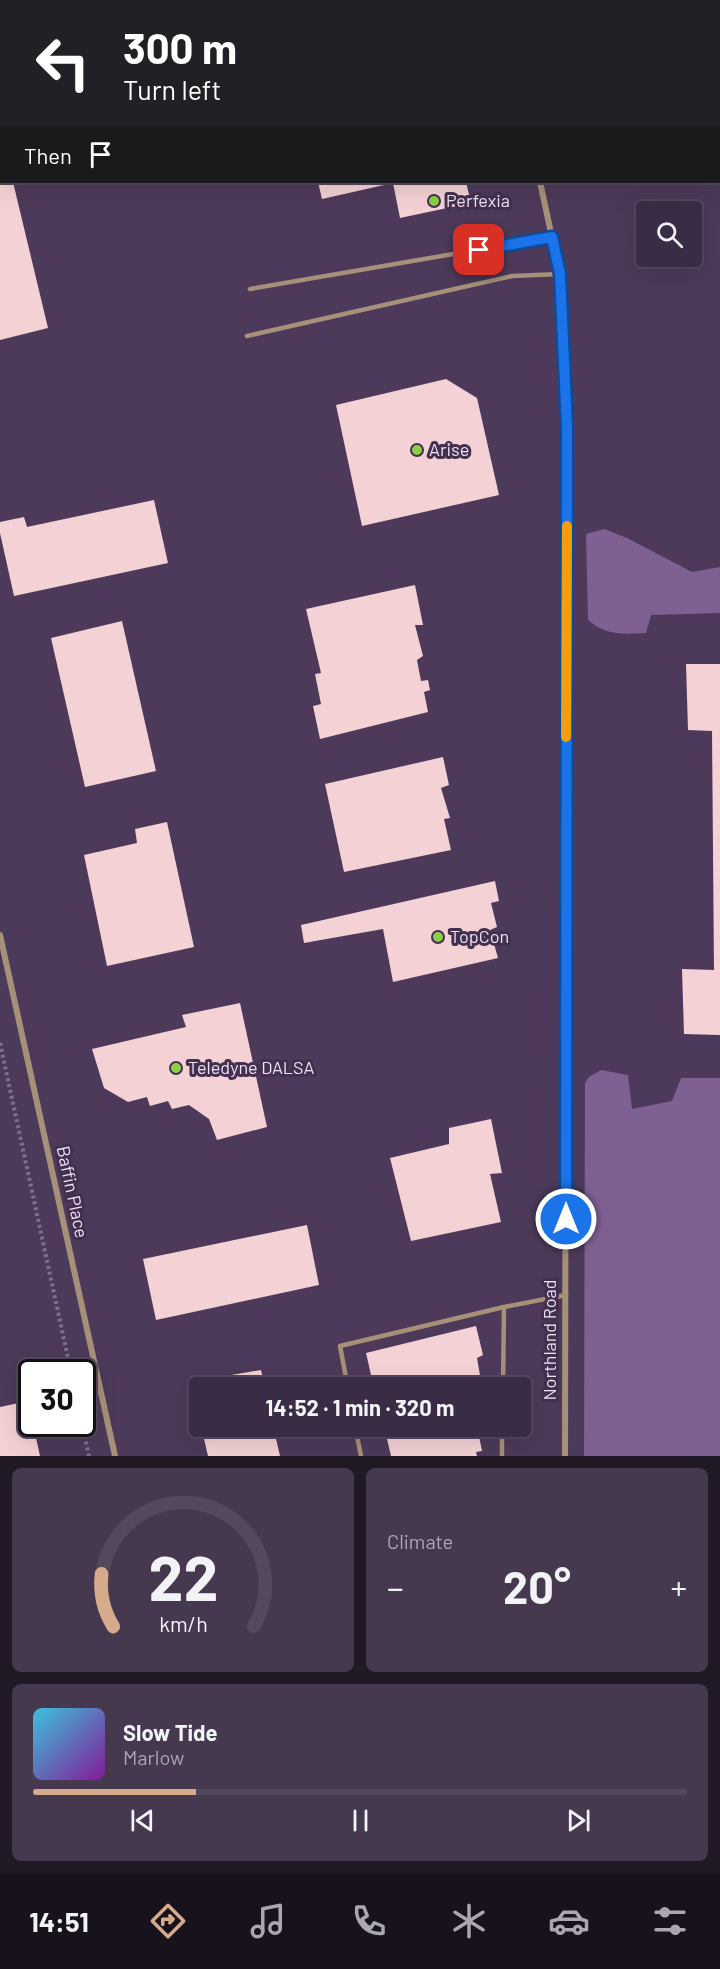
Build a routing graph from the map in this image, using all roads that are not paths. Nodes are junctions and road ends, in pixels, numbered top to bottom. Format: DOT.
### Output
graph roads {
  1 [pos="540,183"];
  2 [pos="552,237"];
  3 [pos="560,274"];
  4 [pos="250,289"];
  5 [pos="248,336"];
  6 [pos="0,935"];
  7 [pos="566,1295"];
  8 [pos="504,1307"];
  9 [pos="346,1377"];
  10 [pos="503,1377"];
  11 [pos="357,1437"];
  12 [pos="502,1437"];
  13 [pos="115,1456"];
  14 [pos="361,1456"];
  15 [pos="502,1456"];
  16 [pos="565,1456"];
  1 -- 2 [label="street, Northland Road"];
  2 -- 3 [label="street, Northland Road"];
  2 -- 4 [label="lane"];
  3 -- 5 [label="lane"];
  3 -- 7 [label="street, Northland Road"];
  6 -- 13 [label="street, Baffin Place"];
  7 -- 8 [label="lane"];
  7 -- 16 [label="street, Northland Road"];
  8 -- 9 [label="lane"];
  8 -- 10 [label="lane"];
  11 -- 14 [label="lane"];
  12 -- 15 [label="lane"];
}
